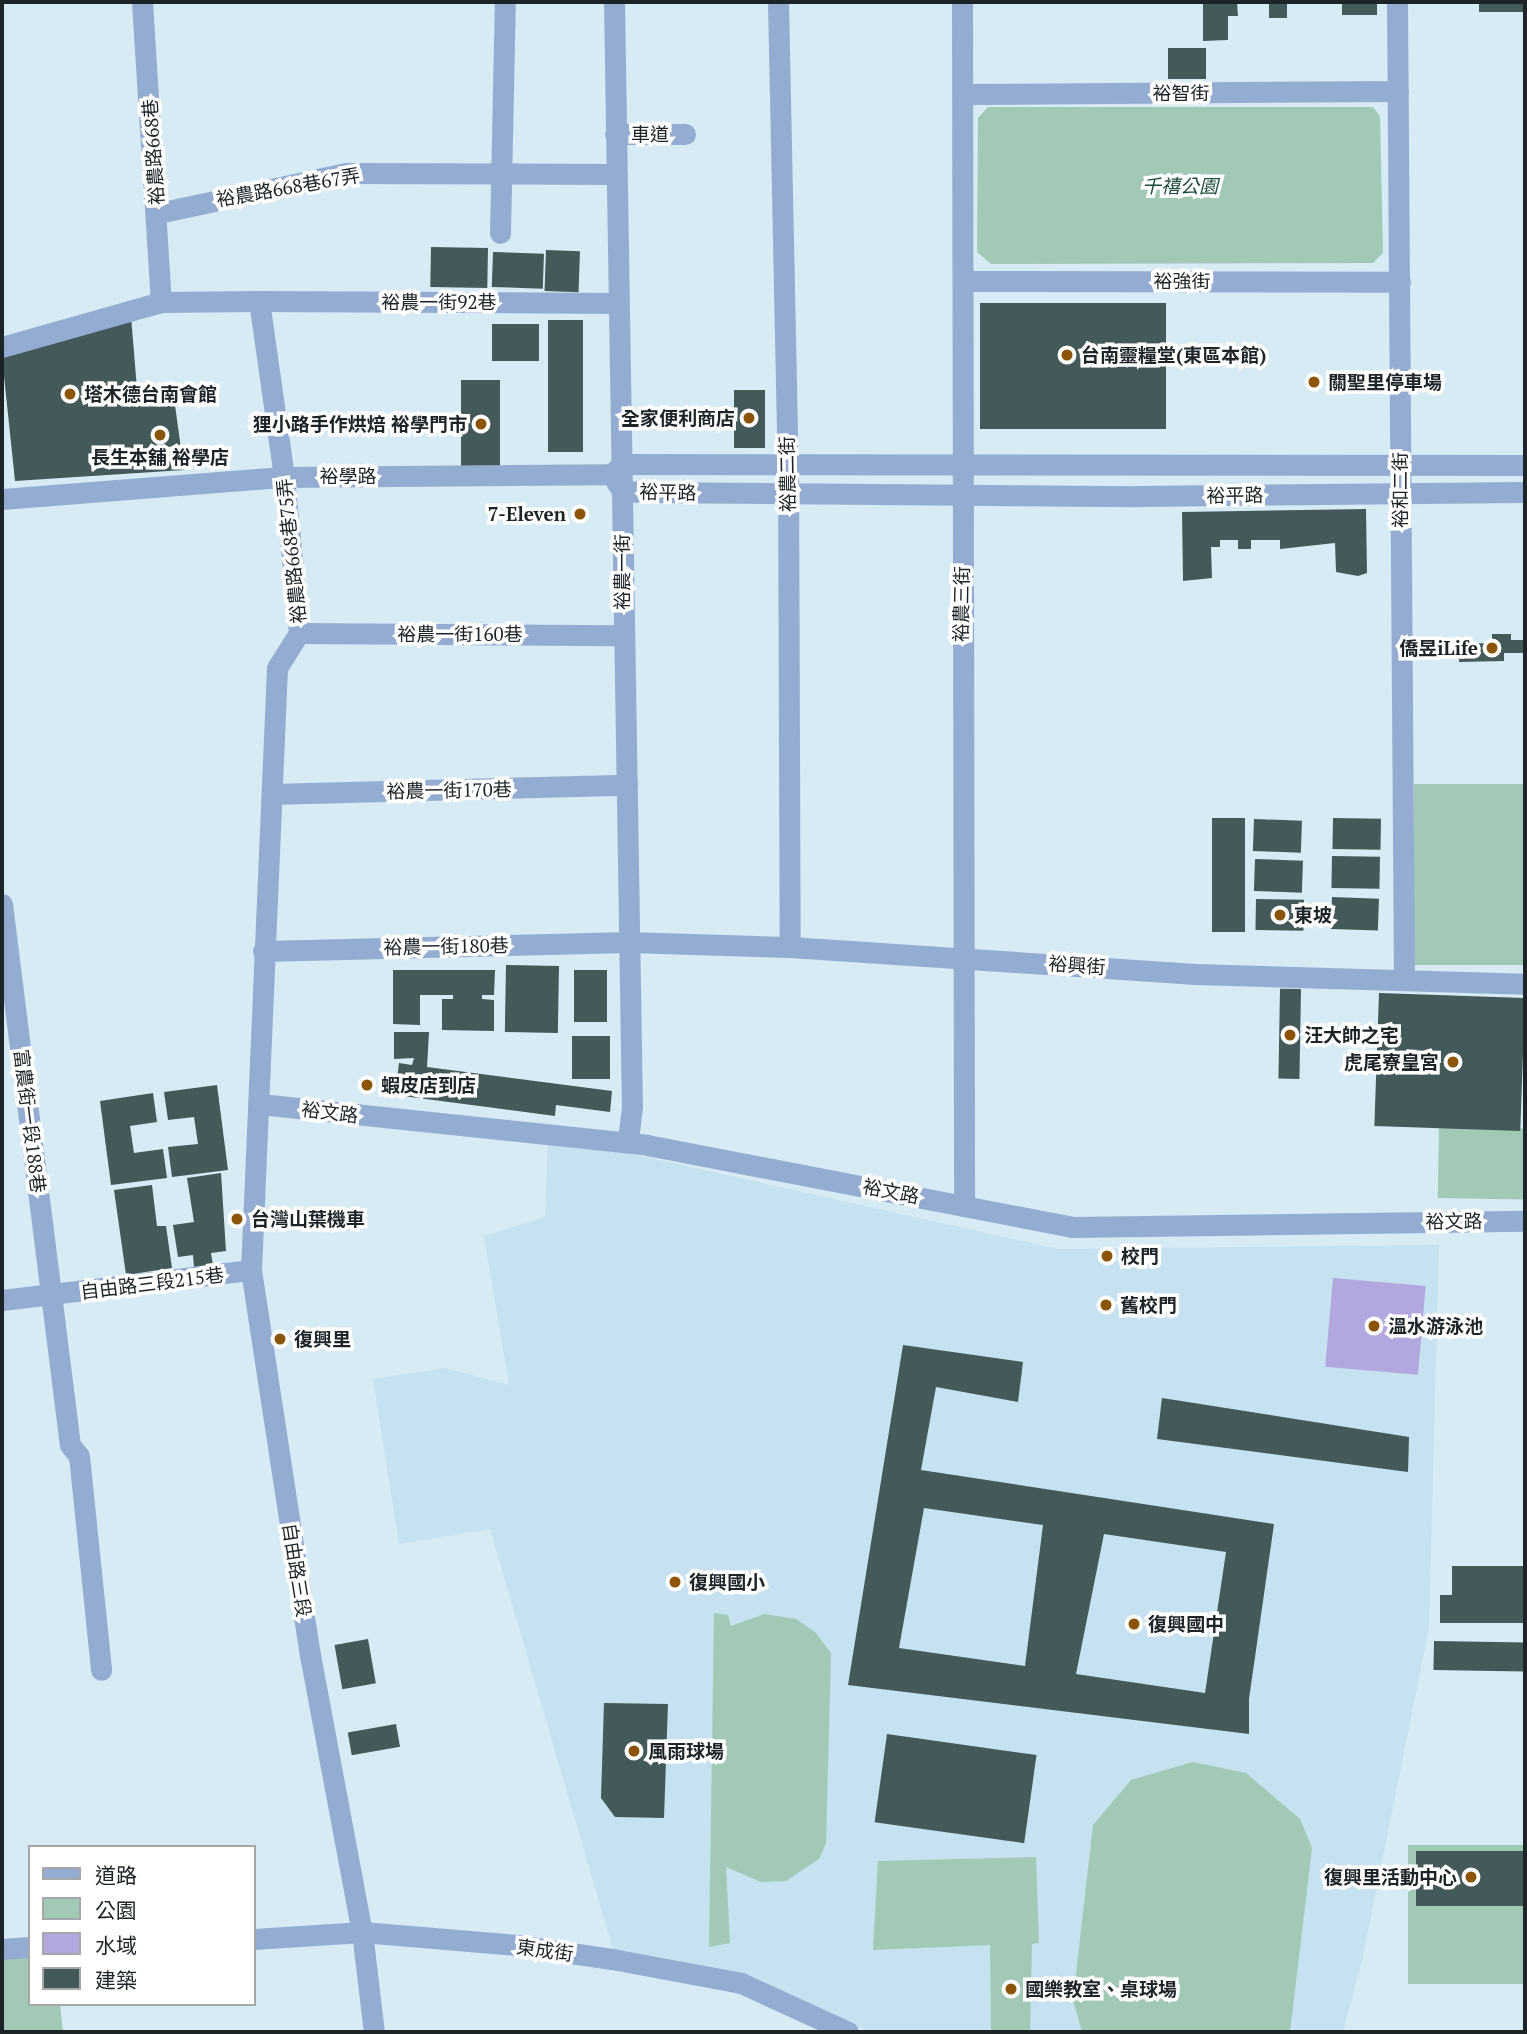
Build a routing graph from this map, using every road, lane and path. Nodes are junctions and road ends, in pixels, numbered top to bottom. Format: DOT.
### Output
graph roads {
  1 [pos="142,2"];
  2 [pos="505,2"];
  3 [pos="614,2"];
  4 [pos="778,2"];
  5 [pos="962,2"];
  6 [pos="1397,2"];
  7 [pos="1398,91"];
  8 [pos="964,94"];
  9 [pos="615,134"];
  10 [pos="685,134"];
  11 [pos="504,173"];
  12 [pos="617,174"];
  13 [pos="158,213"];
  14 [pos="500,233"];
  15 [pos="964,281"];
  16 [pos="1400,282"];
  17 [pos="259,301"];
  18 [pos="161,302"];
  19 [pos="618,303"];
  20 [pos="2,347"];
  21 [pos="788,465"];
  22 [pos="964,465"];
  23 [pos="1400,466"];
  24 [pos="1525,466"];
  25 [pos="284,477"];
  26 [pos="619,477"];
  27 [pos="1525,492"];
  28 [pos="788,493"];
  29 [pos="1400,493"];
  30 [pos="963,494"];
  31 [pos="2,499"];
  32 [pos="299,634"];
  33 [pos="622,635"];
  34 [pos="627,785"];
  35 [pos="272,794"];
  36 [pos="2,904"];
  37 [pos="629,942"];
  38 [pos="790,947"];
  39 [pos="263,951"];
  40 [pos="966,957"];
  41 [pos="1404,979"];
  42 [pos="1525,984"];
  43 [pos="260,1104"];
  44 [pos="628,1142"];
  45 [pos="964,1206"];
  46 [pos="1525,1221"];
  47 [pos="251,1270"];
  48 [pos="53,1296"];
  49 [pos="2,1300"];
  50 [pos="101,1670"];
  51 [pos="362,1932"];
  52 [pos="256,1938"];
  53 [pos="28,1947"];
  54 [pos="2,1949"];
  55 [pos="374,2032"];
  56 [pos="848,2032"];
  1 -- 13 [label="street, 裕農路668巷"];
  2 -- 11 [label="street"];
  3 -- 9 [label="street, 裕農一街"];
  4 -- 21 [label="street, 裕農二街"];
  5 -- 8 [label="street, 裕農三街"];
  6 -- 7 [label="street, 裕和二街"];
  7 -- 8 [label="street, 裕智街"];
  7 -- 16 [label="street, 裕和二街"];
  8 -- 15 [label="street, 裕農三街"];
  9 -- 10 [label="street, 車道"];
  9 -- 12 [label="street, 裕農一街"];
  11 -- 12 [label="street, 裕農路668巷67弄"];
  11 -- 13 [label="street, 裕農路668巷67弄"];
  11 -- 14 [label="street"];
  12 -- 19 [label="street, 裕農一街"];
  13 -- 18 [label="street, 裕農路668巷"];
  15 -- 16 [label="street, 裕強街"];
  15 -- 22 [label="street, 裕農三街"];
  16 -- 23 [label="street, 裕和二街"];
  17 -- 18 [label="street"];
  17 -- 19 [label="street, 裕農一街92巷"];
  17 -- 25 [label="street, 裕農路668巷75弄"];
  18 -- 20 [label="street"];
  19 -- 26 [label="street, 裕農一街"];
  21 -- 22 [label="street, 裕平路"];
  21 -- 26 [label="street, 裕平路"];
  21 -- 28 [label="street, 裕農二街"];
  22 -- 23 [label="street, 裕平路"];
  22 -- 30 [label="street, 裕農三街"];
  23 -- 24 [label="street, 裕平路"];
  23 -- 29 [label="street, 裕和二街"];
  25 -- 26 [label="street, 裕學路"];
  25 -- 31 [label="street, 裕學路"];
  25 -- 32 [label="street, 裕農路668巷75弄"];
  26 -- 28 [label="street, 裕平路"];
  26 -- 33 [label="street, 裕農一街"];
  27 -- 29 [label="street, 裕平路"];
  28 -- 30 [label="street, 裕平路"];
  28 -- 38 [label="street, 裕農二街"];
  29 -- 30 [label="street, 裕平路"];
  29 -- 41 [label="street, 裕和二街"];
  30 -- 40 [label="street, 裕農三街"];
  32 -- 33 [label="street, 裕農一街160巷"];
  32 -- 35 [label="street, 裕農路668巷75弄"];
  33 -- 34 [label="street, 裕農一街"];
  34 -- 35 [label="street, 裕農一街170巷"];
  34 -- 37 [label="street, 裕農一街"];
  35 -- 39 [label="street, 裕農路668巷75弄"];
  36 -- 48 [label="street, 富農街一段188巷"];
  37 -- 38 [label="street, 裕興街"];
  37 -- 39 [label="street, 裕農一街180巷"];
  37 -- 44 [label="street, 裕農一街"];
  38 -- 40 [label="street, 裕興街"];
  39 -- 43 [label="street, 裕農路668巷75弄"];
  40 -- 41 [label="street, 裕興街"];
  40 -- 45 [label="street, 裕農三街"];
  41 -- 42 [label="street, 裕興街"];
  43 -- 44 [label="street, 裕文路"];
  43 -- 47 [label="street, 自由路三段"];
  44 -- 45 [label="street, 裕文路"];
  45 -- 46 [label="street, 裕文路"];
  47 -- 48 [label="street, 自由路三段215巷"];
  47 -- 51 [label="street, 自由路三段"];
  48 -- 49 [label="street"];
  48 -- 50 [label="street, 富農街一段188巷"];
  51 -- 52 [label="street, 東成街"];
  51 -- 55 [label="street, 自由路三段"];
  51 -- 56 [label="street, 東成街"];
  53 -- 54 [label="street"];
}
